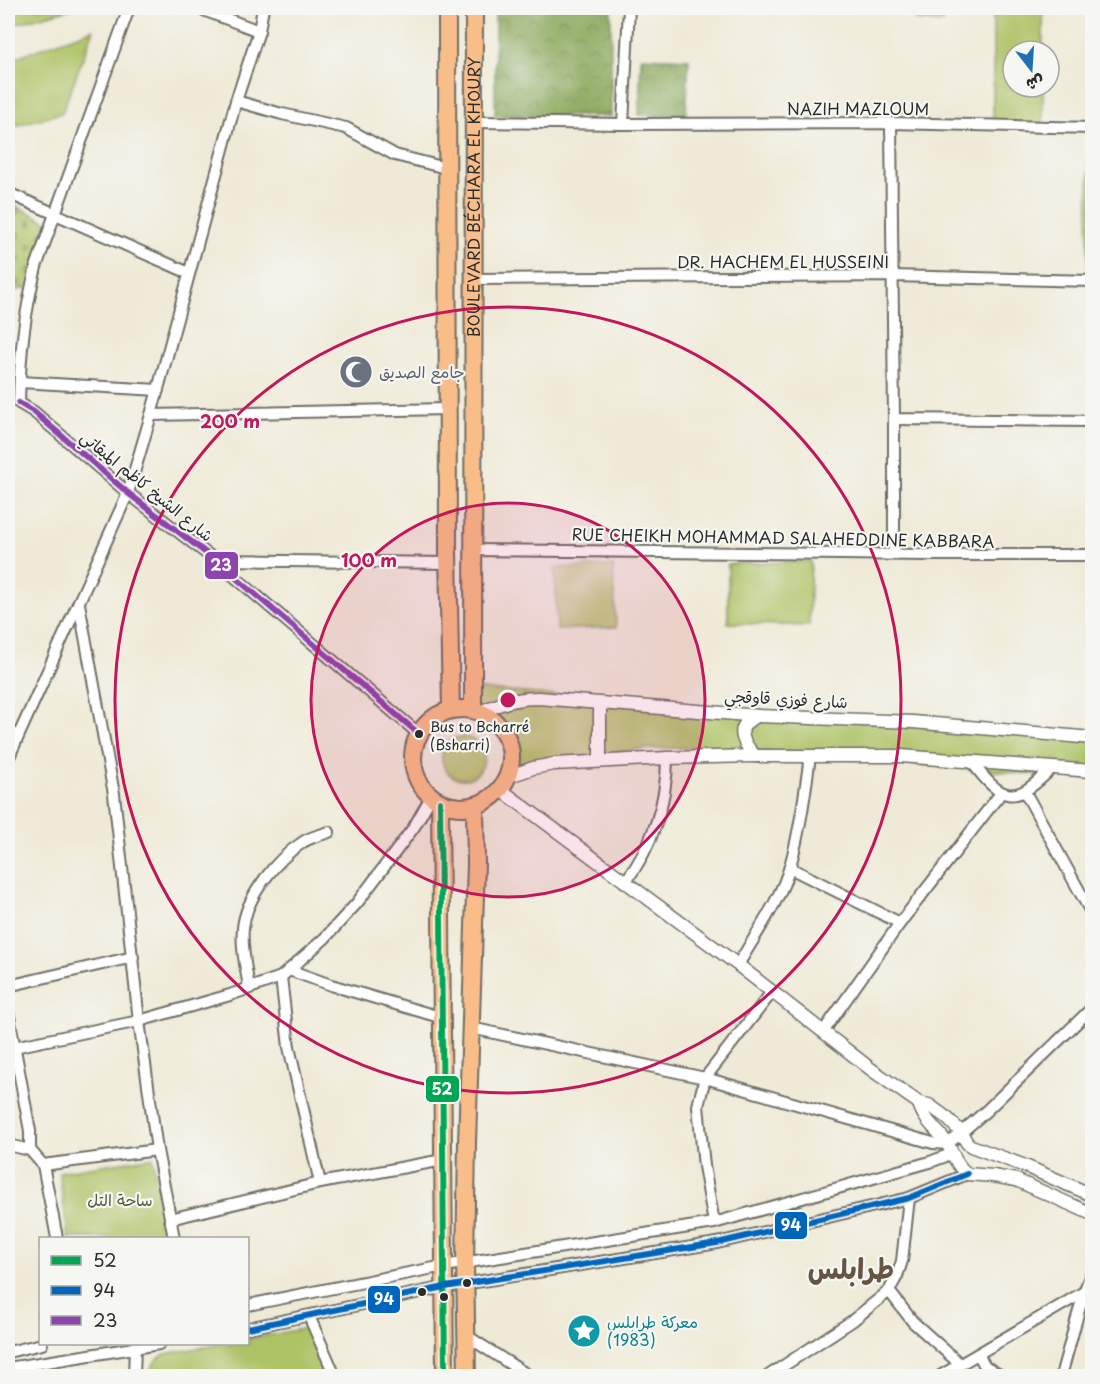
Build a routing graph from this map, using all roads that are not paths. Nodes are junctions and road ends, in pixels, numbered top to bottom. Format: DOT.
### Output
graph roads {
  1 [pos="129,8"];
  2 [pos="198,8"];
  3 [pos="263,8"];
  4 [pos="447,8"];
  5 [pos="474,8"];
  6 [pos="629,8"];
  7 [pos="259,31"];
  8 [pos="236,101"];
  9 [pos="475,122"];
  10 [pos="891,123"];
  11 [pos="623,124"];
  12 [pos="1092,128"];
  13 [pos="446,168"];
  14 [pos="8,193"];
  15 [pos="53,213"];
  16 [pos="189,273"];
  17 [pos="892,276"];
  18 [pos="474,279"];
  19 [pos="1092,281"];
  20 [pos="20,382"];
  21 [pos="158,390"];
  22 [pos="8,403"];
  23 [pos="19,403"];
  24 [pos="448,409"];
  25 [pos="151,415"];
  26 [pos="894,419"];
  27 [pos="1092,421"];
  28 [pos="128,493"];
  29 [pos="474,550"];
  30 [pos="894,554"];
  31 [pos="1092,555"];
  32 [pos="214,560"];
  33 [pos="448,563"];
  34 [pos="79,604"];
  35 [pos="600,704"];
  36 [pos="451,710"];
  37 [pos="477,711"];
  38 [pos="759,716"];
  39 [pos="419,734"];
  40 [pos="1092,738"];
  41 [pos="755,756"];
  42 [pos="810,756"];
  43 [pos="666,758"];
  44 [pos="8,759"];
  45 [pos="600,761"];
  46 [pos="971,761"];
  47 [pos="1052,768"];
  48 [pos="1092,771"];
  49 [pos="503,783"];
  50 [pos="1025,792"];
  51 [pos="1001,793"];
  52 [pos="436,800"];
  53 [pos="475,805"];
  54 [pos="329,832"];
  55 [pos="790,868"];
  56 [pos="625,882"];
  57 [pos="1092,914"];
  58 [pos="900,923"];
  59 [pos="133,957"];
  60 [pos="738,965"];
  61 [pos="285,974"];
  62 [pos="8,986"];
  63 [pos="249,988"];
  64 [pos="772,992"];
  65 [pos="1092,1008"];
  66 [pos="8,1011"];
  67 [pos="443,1018"];
  68 [pos="139,1021"];
  69 [pos="471,1028"];
  70 [pos="823,1032"];
  71 [pos="14,1047"];
  72 [pos="8,1057"];
  73 [pos="705,1078"];
  74 [pos="919,1103"];
  75 [pos="961,1132"];
  76 [pos="8,1145"];
  77 [pos="949,1149"];
  78 [pos="30,1150"];
  79 [pos="157,1150"];
  80 [pos="443,1160"];
  81 [pos="43,1165"];
  82 [pos="967,1174"];
  83 [pos="320,1183"];
  84 [pos="1092,1195"];
  85 [pos="909,1198"];
  86 [pos="1092,1214"];
  87 [pos="170,1219"];
  88 [pos="714,1223"];
  89 [pos="57,1237"];
  90 [pos="174,1237"];
  91 [pos="465,1263"];
  92 [pos="444,1266"];
  93 [pos="1092,1272"];
  94 [pos="466,1284"];
  95 [pos="445,1287"];
  96 [pos="889,1291"];
  97 [pos="1084,1292"];
  98 [pos="249,1305"];
  99 [pos="309,1316"];
  100 [pos="249,1328"];
  101 [pos="467,1336"];
  102 [pos="39,1345"];
  103 [pos="151,1345"];
  104 [pos="135,1347"];
  105 [pos="8,1352"];
  106 [pos="978,1354"];
  107 [pos="960,1364"];
  108 [pos="8,1368"];
  109 [pos="135,1377"];
  110 [pos="335,1377"];
  111 [pos="445,1377"];
  112 [pos="467,1377"];
  113 [pos="530,1377"];
  114 [pos="768,1377"];
  115 [pos="940,1377"];
  116 [pos="1001,1377"];
  117 [pos="1061,1377"];
  1 -- 15 [label="street"];
  2 -- 7 [label="street"];
  3 -- 7 [label="street"];
  4 -- 13 [label="highway, BOULEVARD BÉCHARA EL KHOURY"];
  5 -- 9 [label="highway, BOULEVARD BÉCHARA EL KHOURY"];
  6 -- 11 [label="street"];
  7 -- 8 [label="street"];
  8 -- 13 [label="street"];
  8 -- 16 [label="street"];
  9 -- 11 [label="street, NAZIH MAZLOUM"];
  9 -- 18 [label="highway, BOULEVARD BÉCHARA EL KHOURY"];
  10 -- 11 [label="street, NAZIH MAZLOUM"];
  10 -- 12 [label="street, NAZIH MAZLOUM"];
  10 -- 17 [label="street"];
  13 -- 24 [label="highway, BOULEVARD BÉCHARA EL KHOURY"];
  14 -- 15 [label="street"];
  15 -- 16 [label="street"];
  15 -- 20 [label="street"];
  16 -- 21 [label="street"];
  17 -- 18 [label="street, DR. HACHEM EL HUSSEINI"];
  17 -- 19 [label="street, DR. HACHEM EL HUSSEINI"];
  17 -- 26 [label="street"];
  18 -- 29 [label="highway, BOULEVARD BÉCHARA EL KHOURY"];
  20 -- 21 [label="street"];
  20 -- 23 [label="street"];
  21 -- 25 [label="street"];
  22 -- 23 [label="street"];
  23 -- 28 [label="street, شارع الشيخ كاظم الميقاتي"];
  24 -- 25 [label="street"];
  24 -- 33 [label="highway, BOULEVARD BÉCHARA EL KHOURY"];
  25 -- 28 [label="street"];
  26 -- 27 [label="street"];
  26 -- 30 [label="street"];
  28 -- 32 [label="street, شارع الشيخ كاظم الميقاتي"];
  28 -- 34 [label="street"];
  29 -- 30 [label="street, RUE CHEIKH MOHAMMAD SALAHEDDINE KABBARA"];
  29 -- 37 [label="highway, BOULEVARD BÉCHARA EL KHOURY"];
  30 -- 31 [label="street, RUE CHEIKH MOHAMMAD SALAHEDDINE KABBARA"];
  32 -- 33 [label="street"];
  32 -- 39 [label="street, شارع الشيخ كاظم الميقاتي"];
  33 -- 36 [label="highway, BOULEVARD BÉCHARA EL KHOURY"];
  34 -- 44 [label="street"];
  34 -- 59 [label="street"];
  35 -- 37 [label="street, شارع فوزي قاوقجي"];
  35 -- 38 [label="street, شارع فوزي قاوقجي"];
  35 -- 45 [label="street"];
  36 -- 37 [label="highway"];
  36 -- 39 [label="highway"];
  37 -- 49 [label="highway"];
  38 -- 40 [label="street, شارع فوزي قاوقجي"];
  38 -- 41 [label="street"];
  39 -- 52 [label="highway"];
  41 -- 42 [label="street"];
  41 -- 43 [label="street"];
  42 -- 46 [label="street"];
  42 -- 55 [label="street"];
  43 -- 45 [label="street"];
  43 -- 56 [label="street"];
  45 -- 49 [label="street"];
  46 -- 47 [label="street"];
  46 -- 51 [label="street"];
  47 -- 48 [label="street"];
  47 -- 50 [label="street"];
  49 -- 53 [label="highway"];
  49 -- 56 [label="street"];
  50 -- 51 [label="street"];
  50 -- 57 [label="street"];
  51 -- 58 [label="street"];
  52 -- 53 [label="highway"];
  52 -- 61 [label="street"];
  52 -- 67 [label="highway"];
  53 -- 69 [label="highway"];
  54 -- 63 [label="street"];
  55 -- 58 [label="street"];
  55 -- 60 [label="street"];
  56 -- 60 [label="street"];
  58 -- 70 [label="street"];
  59 -- 62 [label="street"];
  59 -- 68 [label="street"];
  60 -- 64 [label="street"];
  61 -- 63 [label="street"];
  61 -- 67 [label="street"];
  61 -- 83 [label="street"];
  63 -- 68 [label="street"];
  64 -- 70 [label="street"];
  64 -- 73 [label="street"];
  65 -- 75 [label="street"];
  66 -- 71 [label="street"];
  67 -- 80 [label="highway"];
  68 -- 71 [label="street"];
  68 -- 79 [label="street"];
  69 -- 73 [label="street"];
  69 -- 91 [label="highway"];
  70 -- 74 [label="street"];
  71 -- 72 [label="street"];
  71 -- 78 [label="street"];
  73 -- 77 [label="street"];
  73 -- 88 [label="street"];
  74 -- 75 [label="street"];
  74 -- 77 [label="street"];
  75 -- 77 [label="street"];
  75 -- 84 [label="street"];
  76 -- 78 [label="street"];
  77 -- 82 [label="street"];
  77 -- 88 [label="street"];
  78 -- 81 [label="street"];
  79 -- 81 [label="street"];
  79 -- 87 [label="street"];
  80 -- 83 [label="street"];
  80 -- 92 [label="highway"];
  81 -- 89 [label="street"];
  82 -- 85 [label="street"];
  82 -- 86 [label="street"];
  83 -- 87 [label="street"];
  85 -- 94 [label="street"];
  85 -- 96 [label="street"];
  87 -- 90 [label="street"];
  88 -- 91 [label="street"];
  91 -- 92 [label="street"];
  91 -- 94 [label="highway"];
  92 -- 95 [label="highway"];
  92 -- 98 [label="street"];
  93 -- 97 [label="street"];
  94 -- 95 [label="street"];
  94 -- 101 [label="highway"];
  95 -- 99 [label="street"];
  95 -- 111 [label="highway"];
  96 -- 107 [label="street"];
  96 -- 114 [label="street"];
  97 -- 106 [label="street"];
  97 -- 117 [label="street"];
  99 -- 100 [label="street"];
  99 -- 110 [label="street"];
  101 -- 112 [label="highway"];
  101 -- 113 [label="street"];
  102 -- 105 [label="street"];
  103 -- 104 [label="street"];
  104 -- 108 [label="street"];
  104 -- 109 [label="street"];
  106 -- 107 [label="street"];
  106 -- 116 [label="street"];
  107 -- 115 [label="street"];
}
